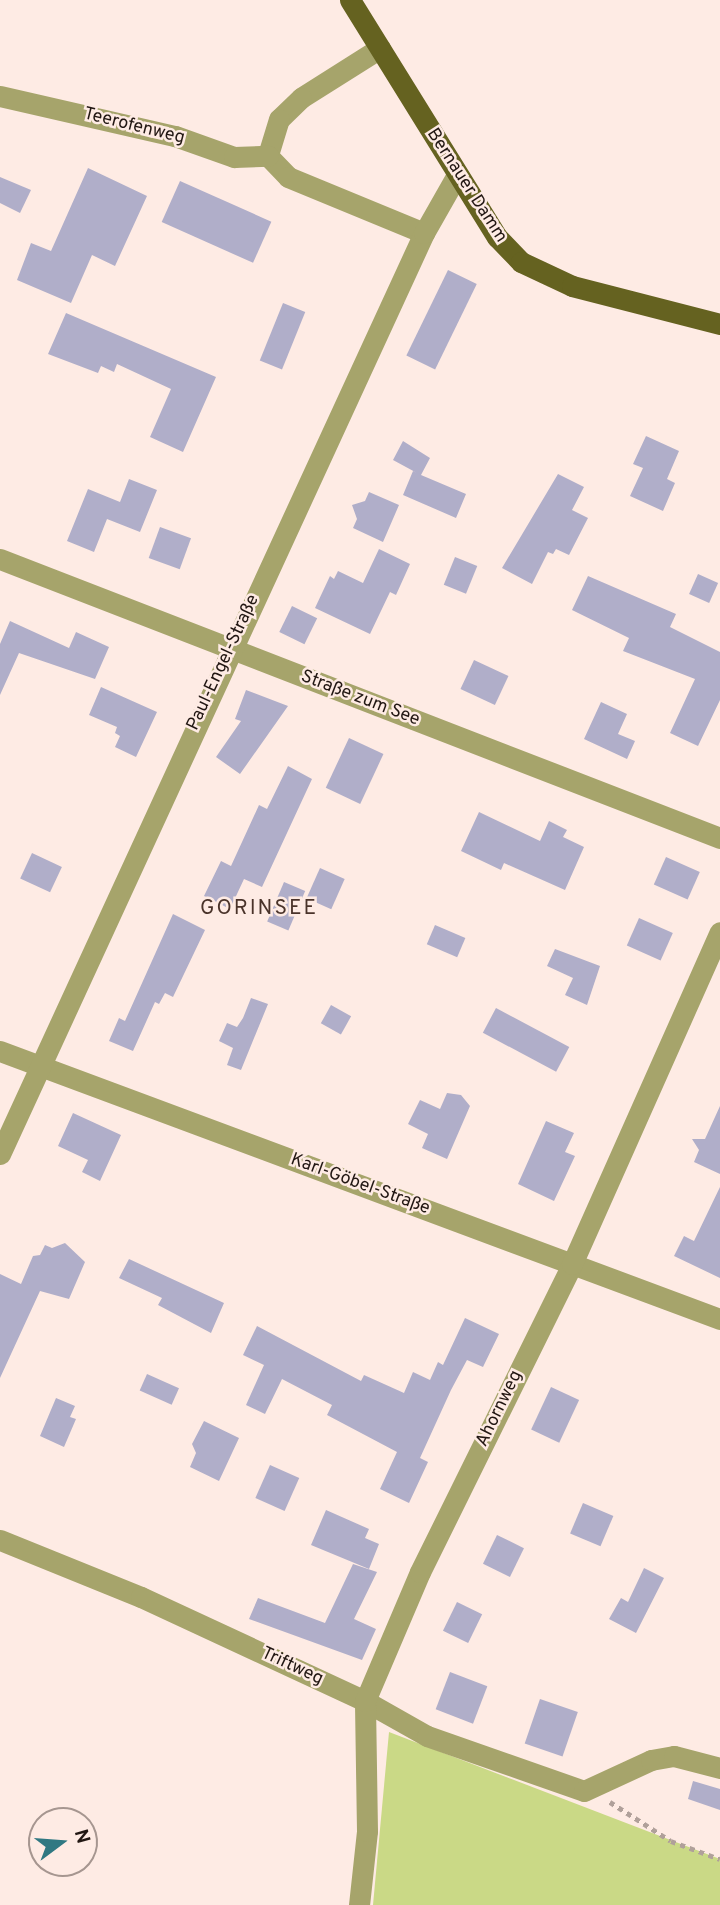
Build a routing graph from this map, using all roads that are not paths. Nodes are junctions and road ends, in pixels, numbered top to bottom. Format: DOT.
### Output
graph roads {
  1 [pos="350,0"];
  2 [pos="380,48"];
  3 [pos="0,96"];
  4 [pos="268,156"];
  5 [pos="457,176"];
  6 [pos="424,233"];
  7 [pos="720,324"];
  8 [pos="0,559"];
  9 [pos="230,649"];
  10 [pos="720,838"];
  11 [pos="720,932"];
  12 [pos="0,1051"];
  13 [pos="39,1066"];
  14 [pos="0,1154"];
  15 [pos="572,1264"];
  16 [pos="720,1319"];
  17 [pos="0,1540"];
  18 [pos="365,1701"];
  19 [pos="720,1768"];
  20 [pos="359,1905"];
  1 -- 2 [label="main road, Bernauer Damm"];
  2 -- 4 [label="street"];
  2 -- 5 [label="main road, Bernauer Damm"];
  3 -- 4 [label="street, Teerofenweg"];
  4 -- 6 [label="street"];
  5 -- 6 [label="street, Paul-Engel-Straße"];
  5 -- 7 [label="main road, Bernauer Damm"];
  6 -- 9 [label="street, Paul-Engel-Straße"];
  8 -- 9 [label="street, Straße zum See"];
  9 -- 10 [label="street, Straße zum See"];
  9 -- 13 [label="street, Paul-Engel-Straße"];
  11 -- 15 [label="street, Ahornweg"];
  12 -- 13 [label="street, Karl-Göbel-Straße"];
  13 -- 14 [label="street, Paul-Engel-Straße"];
  13 -- 15 [label="street, Karl-Göbel-Straße"];
  15 -- 16 [label="street, Karl-Göbel-Straße"];
  15 -- 18 [label="street, Ahornweg"];
  17 -- 18 [label="street, Triftweg"];
  18 -- 19 [label="street, Triftweg"];
  18 -- 20 [label="street, Ahornweg"];
}
